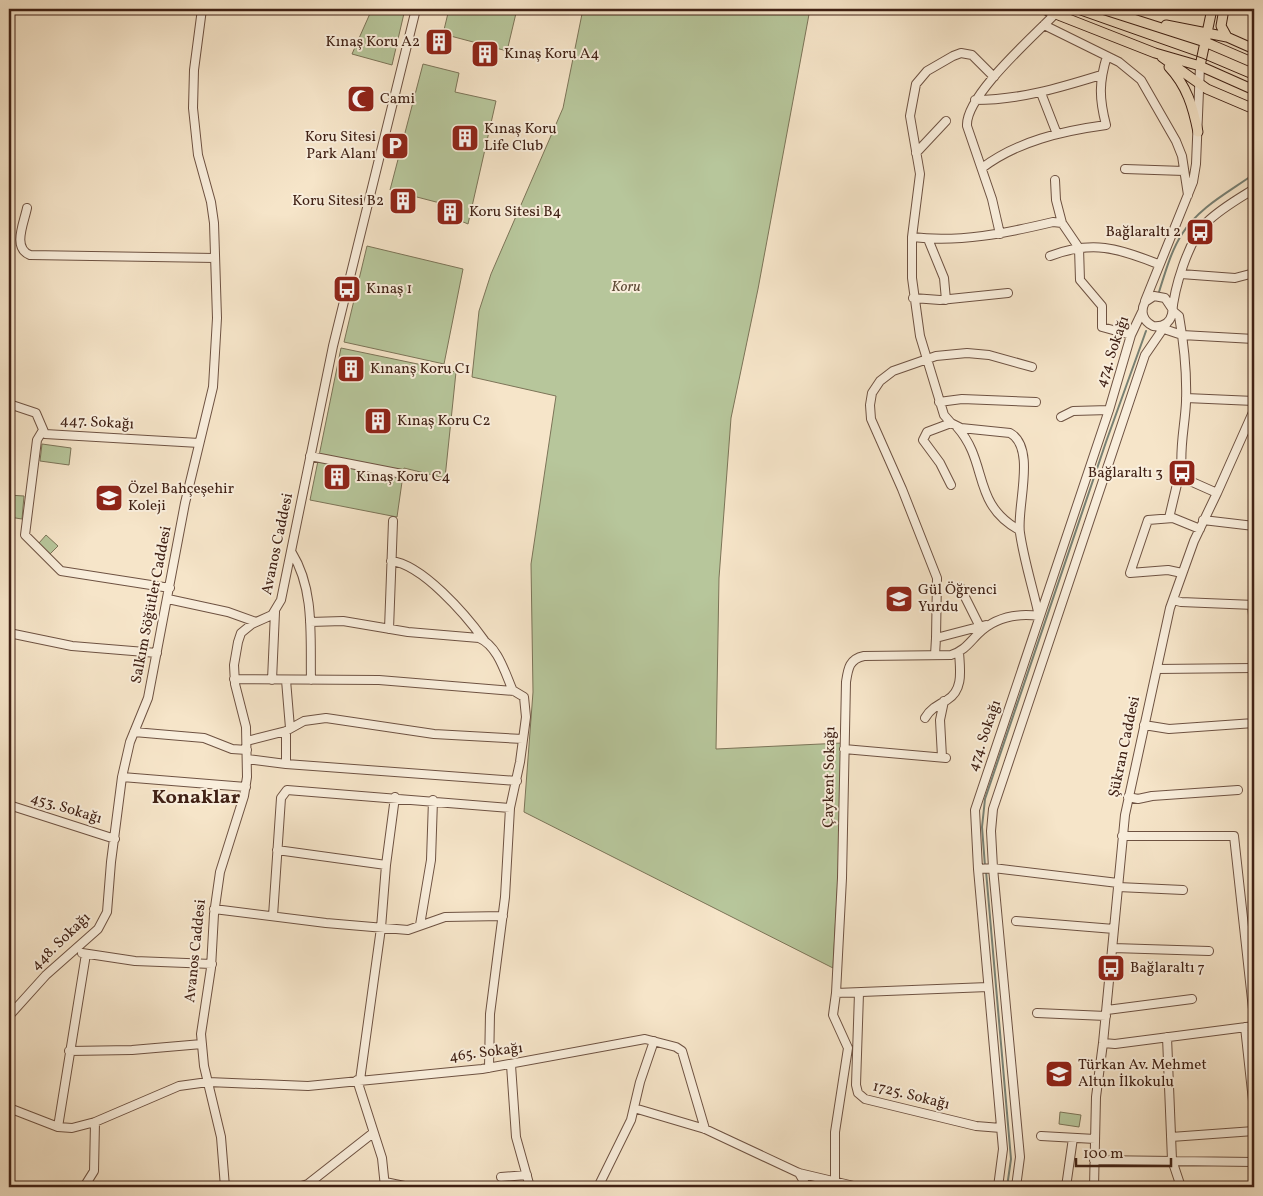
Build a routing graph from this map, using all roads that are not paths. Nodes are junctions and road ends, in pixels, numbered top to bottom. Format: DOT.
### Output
graph roads {
  1 [pos="202,9"];
  2 [pos="416,9"];
  3 [pos="1043,9"];
  4 [pos="1102,9"];
  5 [pos="1212,9"];
  6 [pos="1224,9"];
  7 [pos="1056,13"];
  8 [pos="1137,21"];
  9 [pos="1044,25"];
  10 [pos="1207,33"];
  11 [pos="1227,37"];
  12 [pos="1205,42"];
  13 [pos="1254,49"];
  14 [pos="1155,53"];
  15 [pos="1107,56"];
  16 [pos="1254,63"];
  17 [pos="1200,66"];
  18 [pos="1101,75"];
  19 [pos="994,77"];
  20 [pos="1200,84"];
  21 [pos="1254,90"];
  22 [pos="1041,92"];
  23 [pos="975,100"];
  24 [pos="1254,109"];
  25 [pos="946,121"];
  26 [pos="1198,132"];
  27 [pos="1057,134"];
  28 [pos="916,153"];
  29 [pos="982,168"];
  30 [pos="1125,169"];
  31 [pos="1184,171"];
  32 [pos="1056,180"];
  33 [pos="1254,189"];
  34 [pos="1188,195"];
  35 [pos="27,208"];
  36 [pos="1062,224"];
  37 [pos="1000,234"];
  38 [pos="912,237"];
  39 [pos="928,239"];
  40 [pos="1079,248"];
  41 [pos="1050,256"];
  42 [pos="215,258"];
  43 [pos="1158,264"];
  44 [pos="1254,273"];
  45 [pos="1181,274"];
  46 [pos="1245,277"];
  47 [pos="1254,279"];
  48 [pos="1008,293"];
  49 [pos="913,298"];
  50 [pos="946,300"];
  51 [pos="1143,308"];
  52 [pos="1173,310"];
  53 [pos="1162,326"];
  54 [pos="1130,335"];
  55 [pos="1182,335"];
  56 [pos="1254,339"];
  57 [pos="926,358"];
  58 [pos="1032,367"];
  59 [pos="1186,398"];
  60 [pos="1254,401"];
  61 [pos="939,402"];
  62 [pos="1036,402"];
  63 [pos="9,404"];
  64 [pos="1108,410"];
  65 [pos="1254,410"];
  66 [pos="1061,416"];
  67 [pos="954,425"];
  68 [pos="43,430"];
  69 [pos="199,443"];
  70 [pos="310,456"];
  71 [pos="1182,473"];
  72 [pos="402,474"];
  73 [pos="951,485"];
  74 [pos="1217,493"];
  75 [pos="1169,518"];
  76 [pos="1203,520"];
  77 [pos="392,521"];
  78 [pos="1254,526"];
  79 [pos="1200,528"];
  80 [pos="1019,530"];
  81 [pos="292,553"];
  82 [pos="391,561"];
  83 [pos="1182,573"];
  84 [pos="960,586"];
  85 [pos="170,588"];
  86 [pos="168,599"];
  87 [pos="1173,600"];
  88 [pos="1253,605"];
  89 [pos="275,612"];
  90 [pos="1040,616"];
  91 [pos="256,622"];
  92 [pos="310,622"];
  93 [pos="990,624"];
  94 [pos="1254,625"];
  95 [pos="980,627"];
  96 [pos="390,629"];
  97 [pos="9,634"];
  98 [pos="936,638"];
  99 [pos="486,642"];
  100 [pos="959,652"];
  101 [pos="157,654"];
  102 [pos="935,655"];
  103 [pos="1254,668"];
  104 [pos="1157,669"];
  105 [pos="234,679"];
  106 [pos="272,680"];
  107 [pos="286,680"];
  108 [pos="312,680"];
  109 [pos="1254,683"];
  110 [pos="513,691"];
  111 [pos="944,701"];
  112 [pos="925,718"];
  113 [pos="1254,721"];
  114 [pos="1144,725"];
  115 [pos="288,730"];
  116 [pos="134,732"];
  117 [pos="523,739"];
  118 [pos="247,741"];
  119 [pos="844,749"];
  120 [pos="247,750"];
  121 [pos="247,759"];
  122 [pos="286,764"];
  123 [pos="122,776"];
  124 [pos="517,781"];
  125 [pos="246,787"];
  126 [pos="1238,790"];
  127 [pos="395,797"];
  128 [pos="1128,797"];
  129 [pos="434,800"];
  130 [pos="9,806"];
  131 [pos="510,808"];
  132 [pos="1122,836"];
  133 [pos="115,838"];
  134 [pos="277,850"];
  135 [pos="386,865"];
  136 [pos="985,868"];
  137 [pos="1118,885"];
  138 [pos="1183,890"];
  139 [pos="108,907"];
  140 [pos="214,909"];
  141 [pos="272,916"];
  142 [pos="503,916"];
  143 [pos="1016,921"];
  144 [pos="420,925"];
  145 [pos="381,928"];
  146 [pos="1114,929"];
  147 [pos="1113,948"];
  148 [pos="74,951"];
  149 [pos="1209,951"];
  150 [pos="86,954"];
  151 [pos="212,964"];
  152 [pos="988,987"];
  153 [pos="859,992"];
  154 [pos="836,993"];
  155 [pos="1192,999"];
  156 [pos="1037,1013"];
  157 [pos="1106,1013"];
  158 [pos="9,1016"];
  159 [pos="1254,1018"];
  160 [pos="1254,1026"];
  161 [pos="1245,1027"];
  162 [pos="1167,1037"];
  163 [pos="654,1041"];
  164 [pos="202,1044"];
  165 [pos="1103,1044"];
  166 [pos="69,1051"];
  167 [pos="511,1065"];
  168 [pos="489,1068"];
  169 [pos="358,1080"];
  170 [pos="208,1082"];
  171 [pos="9,1108"];
  172 [pos="634,1108"];
  173 [pos="1254,1110"];
  174 [pos="95,1122"];
  175 [pos="58,1127"];
  176 [pos="1001,1128"];
  177 [pos="705,1129"];
  178 [pos="1254,1131"];
  179 [pos="373,1132"];
  180 [pos="1041,1136"];
  181 [pos="1171,1137"];
  182 [pos="1073,1138"];
  183 [pos="1095,1139"];
  184 [pos="1094,1160"];
  185 [pos="1172,1160"];
  186 [pos="1254,1162"];
  187 [pos="799,1173"];
  188 [pos="527,1176"];
  189 [pos="501,1177"];
  190 [pos="308,1184"];
  191 [pos="835,1184"];
  192 [pos="385,1185"];
  193 [pos="84,1187"];
  194 [pos="226,1187"];
  195 [pos="298,1187"];
  196 [pos="320,1187"];
  197 [pos="409,1187"];
  198 [pos="530,1187"];
  199 [pos="598,1187"];
  200 [pos="807,1187"];
  201 [pos="858,1187"];
  202 [pos="998,1187"];
  203 [pos="1016,1187"];
  204 [pos="1066,1187"];
  205 [pos="1094,1187"];
  206 [pos="1180,1187"];
  1 -- 42 [label="street, Salkım Söğütler Caddesi"];
  2 -- 70 [label="street, Avanos Caddesi"];
  3 -- 7 [label="main road"];
  4 -- 8 [label="main road"];
  5 -- 10 [label="main road"];
  6 -- 11 [label="main road"];
  7 -- 9 [label="street"];
  7 -- 14 [label="main road"];
  8 -- 10 [label="main road"];
  8 -- 12 [label="main road"];
  9 -- 15 [label="street"];
  9 -- 19 [label="street"];
  10 -- 11 [label="main road"];
  10 -- 12 [label="main road"];
  11 -- 13 [label="main road"];
  12 -- 16 [label="main road"];
  12 -- 17 [label="main road"];
  14 -- 17 [label="main road"];
  14 -- 20 [label="main road"];
  14 -- 26 [label="main road"];
  15 -- 18 [label="street"];
  15 -- 31 [label="street"];
  17 -- 20 [label="street, 474. Sokağı"];
  17 -- 21 [label="main road"];
  18 -- 22 [label="street"];
  18 -- 27 [label="street"];
  19 -- 23 [label="street"];
  19 -- 28 [label="street"];
  20 -- 24 [label="main road"];
  20 -- 26 [label="street, 474. Sokağı"];
  22 -- 23 [label="street"];
  22 -- 27 [label="street"];
  23 -- 29 [label="street"];
  25 -- 28 [label="street"];
  26 -- 34 [label="street, 474. Sokağı"];
  27 -- 29 [label="street"];
  28 -- 38 [label="street"];
  29 -- 37 [label="street"];
  30 -- 31 [label="street"];
  31 -- 34 [label="street"];
  32 -- 36 [label="street"];
  33 -- 45 [label="street"];
  34 -- 43 [label="street, 474. Sokağı"];
  35 -- 42 [label="street"];
  36 -- 37 [label="street"];
  36 -- 40 [label="street"];
  37 -- 39 [label="street"];
  38 -- 39 [label="street"];
  38 -- 49 [label="street"];
  39 -- 50 [label="street"];
  40 -- 41 [label="street"];
  40 -- 43 [label="street"];
  40 -- 54 [label="street"];
  42 -- 69 [label="street, Salkım Söğütler Caddesi"];
  43 -- 51 [label="street, 474. Sokağı"];
  44 -- 46 [label="street"];
  45 -- 46 [label="street"];
  45 -- 52 [label="street"];
  46 -- 47 [label="street"];
  48 -- 50 [label="street"];
  49 -- 50 [label="street"];
  49 -- 57 [label="street"];
  51 -- 52 [label="street"];
  51 -- 53 [label="street"];
  51 -- 54 [label="street, 474. Sokağı"];
  52 -- 53 [label="street"];
  52 -- 55 [label="street"];
  53 -- 55 [label="street"];
  53 -- 136 [label="street, 474. Sokağı"];
  54 -- 64 [label="street, 474. Sokağı"];
  55 -- 56 [label="street"];
  55 -- 59 [label="street"];
  57 -- 58 [label="street"];
  57 -- 61 [label="street"];
  57 -- 98 [label="street"];
  59 -- 60 [label="street"];
  59 -- 71 [label="street"];
  61 -- 62 [label="street"];
  61 -- 67 [label="street"];
  63 -- 68 [label="street, 447. Sokağı"];
  64 -- 66 [label="street"];
  64 -- 90 [label="street, 474. Sokağı"];
  65 -- 74 [label="street, Şükran Caddesi"];
  67 -- 73 [label="street"];
  67 -- 80 [label="street"];
  67 -- 80 [label="street"];
  68 -- 69 [label="street, 447. Sokağı"];
  68 -- 85 [label="street"];
  69 -- 85 [label="street, Salkım Söğütler Caddesi"];
  70 -- 72 [label="street"];
  70 -- 81 [label="street, Avanos Caddesi"];
  71 -- 74 [label="street"];
  71 -- 75 [label="street"];
  74 -- 76 [label="street, Şükran Caddesi"];
  75 -- 79 [label="street"];
  75 -- 83 [label="street"];
  76 -- 78 [label="street"];
  76 -- 79 [label="street, Şükran Caddesi"];
  77 -- 82 [label="street"];
  79 -- 83 [label="street, Şükran Caddesi"];
  80 -- 90 [label="street"];
  81 -- 89 [label="street, Avanos Caddesi"];
  81 -- 92 [label="street"];
  82 -- 96 [label="street"];
  82 -- 99 [label="street"];
  83 -- 87 [label="street, Şükran Caddesi"];
  84 -- 95 [label="street"];
  85 -- 86 [label="street, Salkım Söğütler Caddesi"];
  86 -- 91 [label="street"];
  86 -- 101 [label="street, Salkım Söğütler Caddesi"];
  87 -- 88 [label="street"];
  87 -- 104 [label="street, Şükran Caddesi"];
  88 -- 94 [label="street"];
  89 -- 91 [label="street, Avanos Caddesi"];
  89 -- 106 [label="street"];
  90 -- 93 [label="street"];
  90 -- 136 [label="street, 474. Sokağı"];
  91 -- 105 [label="street, Avanos Caddesi"];
  92 -- 96 [label="street"];
  92 -- 108 [label="street"];
  93 -- 95 [label="street"];
  93 -- 100 [label="street"];
  95 -- 98 [label="street"];
  96 -- 99 [label="street"];
  97 -- 101 [label="street"];
  98 -- 102 [label="street"];
  99 -- 110 [label="street"];
  100 -- 102 [label="street, Çaykent Sokağı"];
  100 -- 111 [label="street"];
  101 -- 116 [label="street, Salkım Söğütler Caddesi"];
  102 -- 119 [label="street, Çaykent Sokağı"];
  103 -- 104 [label="street"];
  104 -- 114 [label="street, Şükran Caddesi"];
  105 -- 106 [label="street"];
  105 -- 118 [label="street, Avanos Caddesi"];
  106 -- 107 [label="street"];
  107 -- 108 [label="street"];
  107 -- 115 [label="street"];
  108 -- 110 [label="street"];
  109 -- 113 [label="street"];
  110 -- 117 [label="street"];
  111 -- 112 [label="street"];
  111 -- 119 [label="street"];
  113 -- 114 [label="street"];
  114 -- 128 [label="street, Şükran Caddesi"];
  115 -- 117 [label="street"];
  115 -- 118 [label="street"];
  115 -- 122 [label="street"];
  116 -- 120 [label="street"];
  116 -- 123 [label="street, Salkım Söğütler Caddesi"];
  117 -- 124 [label="street"];
  118 -- 120 [label="street, Avanos Caddesi"];
  119 -- 154 [label="street, Çaykent Sokağı"];
  120 -- 121 [label="street, Avanos Caddesi"];
  121 -- 122 [label="street"];
  121 -- 125 [label="street, Avanos Caddesi"];
  122 -- 124 [label="street"];
  123 -- 125 [label="street"];
  123 -- 133 [label="street, Salkım Söğütler Caddesi"];
  124 -- 131 [label="street"];
  125 -- 140 [label="street, Avanos Caddesi"];
  126 -- 128 [label="street"];
  127 -- 129 [label="street"];
  127 -- 134 [label="street"];
  127 -- 135 [label="street"];
  128 -- 132 [label="street, Şükran Caddesi"];
  129 -- 131 [label="street"];
  129 -- 144 [label="street"];
  130 -- 133 [label="street, 453. Sokağı"];
  131 -- 142 [label="street"];
  132 -- 137 [label="street, Şükran Caddesi"];
  132 -- 159 [label="street"];
  133 -- 139 [label="street, Salkım Söğütler Caddesi"];
  134 -- 135 [label="street"];
  134 -- 141 [label="street"];
  135 -- 145 [label="street"];
  136 -- 137 [label="street"];
  136 -- 152 [label="street, 474. Sokağı"];
  136 -- 203 [label="street, 474. Sokağı"];
  137 -- 138 [label="street"];
  137 -- 146 [label="street, Şükran Caddesi"];
  139 -- 148 [label="street, 448. Sokağı"];
  140 -- 141 [label="street"];
  140 -- 151 [label="street, Avanos Caddesi"];
  141 -- 145 [label="street"];
  142 -- 144 [label="street"];
  142 -- 168 [label="street"];
  143 -- 146 [label="street"];
  144 -- 145 [label="street"];
  145 -- 169 [label="street"];
  146 -- 147 [label="street, Şükran Caddesi"];
  147 -- 149 [label="street"];
  147 -- 157 [label="street, Şükran Caddesi"];
  148 -- 150 [label="street"];
  148 -- 158 [label="street, 448. Sokağı"];
  150 -- 151 [label="street"];
  150 -- 166 [label="street"];
  151 -- 164 [label="street, Avanos Caddesi"];
  152 -- 153 [label="street"];
  152 -- 176 [label="street, 474. Sokağı"];
  153 -- 154 [label="street"];
  153 -- 176 [label="street, 1725. Sokağı"];
  154 -- 191 [label="street, Çaykent Sokağı"];
  155 -- 157 [label="street"];
  156 -- 157 [label="street"];
  157 -- 165 [label="street, Şükran Caddesi"];
  160 -- 161 [label="street"];
  161 -- 162 [label="street"];
  161 -- 173 [label="street"];
  162 -- 165 [label="street"];
  162 -- 181 [label="street"];
  163 -- 167 [label="street, 465. Sokağı"];
  163 -- 172 [label="street"];
  163 -- 177 [label="street, 465. Sokağı"];
  164 -- 166 [label="street"];
  164 -- 170 [label="street, Avanos Caddesi"];
  165 -- 183 [label="street, Şükran Caddesi"];
  166 -- 175 [label="street"];
  167 -- 168 [label="street, 465. Sokağı"];
  167 -- 188 [label="street"];
  168 -- 169 [label="street, 465. Sokağı"];
  169 -- 170 [label="street, 465. Sokağı"];
  169 -- 179 [label="street"];
  170 -- 174 [label="street, 465. Sokağı"];
  170 -- 194 [label="street, Avanos Caddesi"];
  171 -- 175 [label="street"];
  172 -- 177 [label="street"];
  172 -- 199 [label="street"];
  174 -- 175 [label="street, 465. Sokağı"];
  174 -- 193 [label="street"];
  176 -- 202 [label="street, 474. Sokağı"];
  177 -- 187 [label="street"];
  178 -- 181 [label="street"];
  179 -- 190 [label="street"];
  179 -- 192 [label="street"];
  180 -- 182 [label="street"];
  181 -- 185 [label="street"];
  182 -- 183 [label="street"];
  182 -- 204 [label="street"];
  183 -- 184 [label="street, Şükran Caddesi"];
  184 -- 185 [label="street"];
  184 -- 205 [label="street, Şükran Caddesi"];
  185 -- 186 [label="street"];
  185 -- 206 [label="street"];
  187 -- 191 [label="street"];
  187 -- 200 [label="street"];
  188 -- 189 [label="street"];
  188 -- 198 [label="street"];
  190 -- 195 [label="street"];
  190 -- 196 [label="street"];
  191 -- 201 [label="street"];
  192 -- 197 [label="street"];
}
